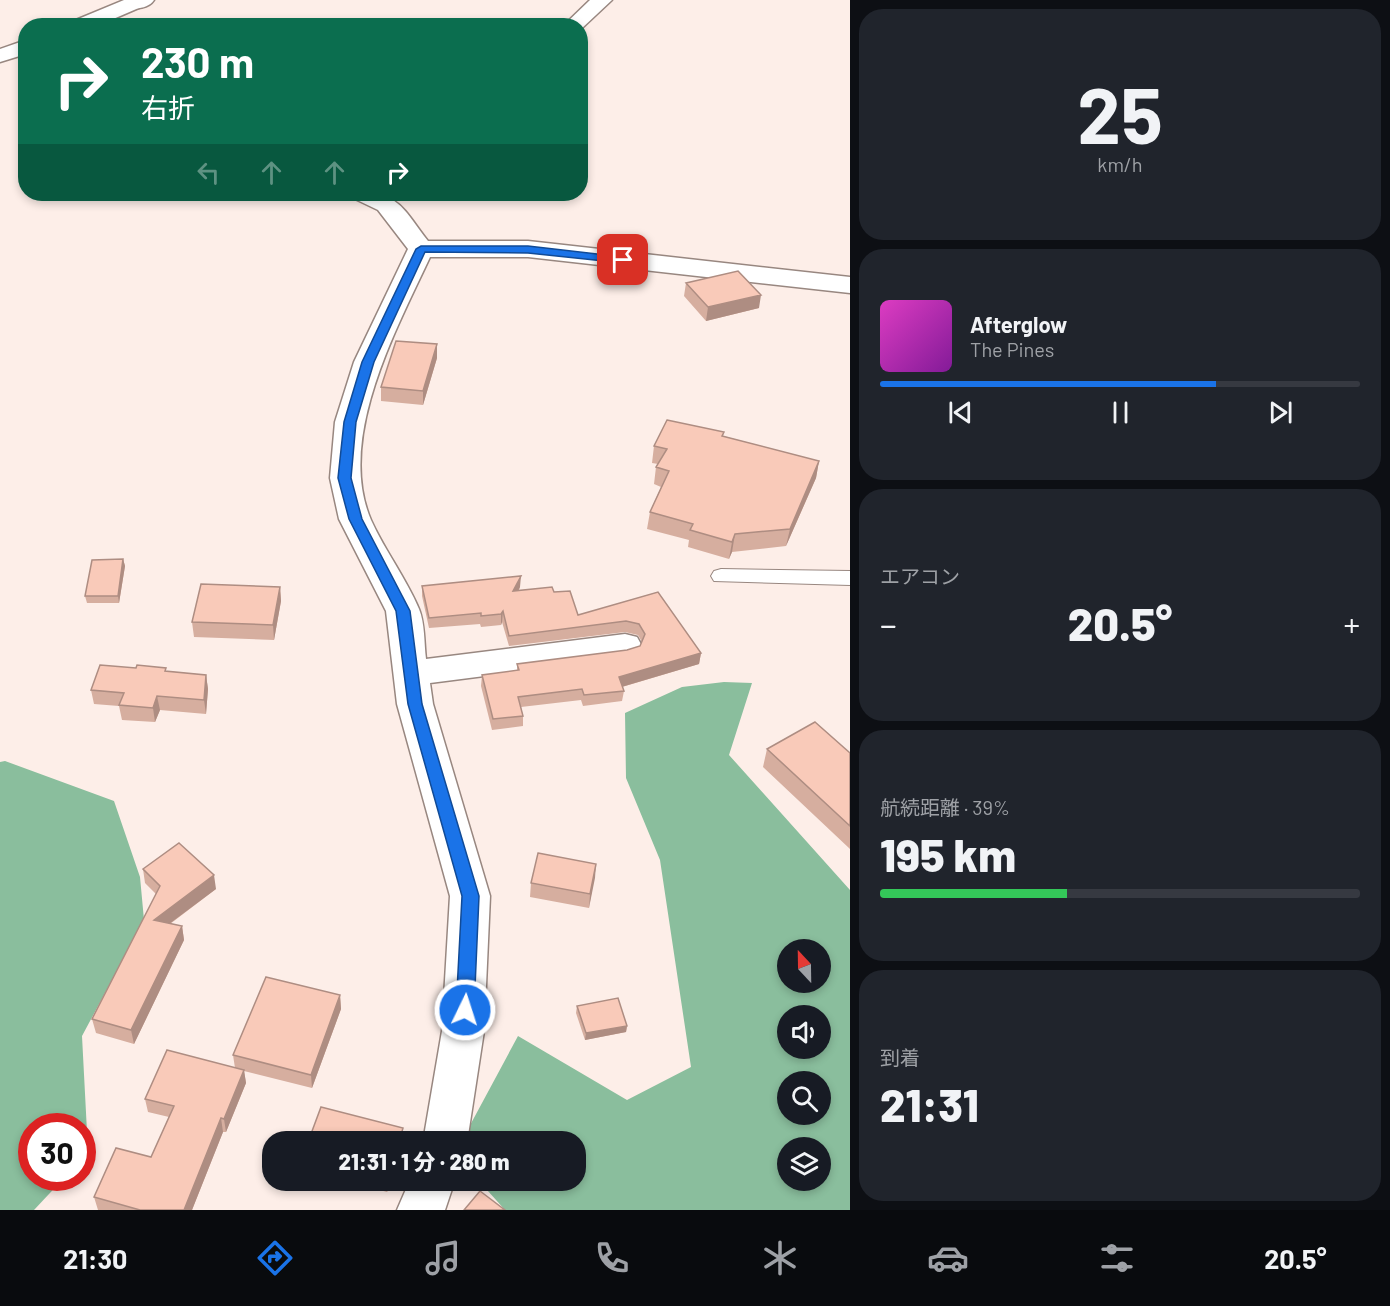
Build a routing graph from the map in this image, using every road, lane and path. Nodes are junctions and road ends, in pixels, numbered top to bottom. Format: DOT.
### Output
graph roads {
  1 [pos="602,0"];
  2 [pos="137,1"];
  3 [pos="97,18"];
  4 [pos="147,18"];
  5 [pos="582,18"];
  6 [pos="18,49"];
  7 [pos="0,56"];
  8 [pos="377,201"];
  9 [pos="421,249"];
  10 [pos="850,285"];
  11 [pos="721,576"];
  12 [pos="850,578"];
  13 [pos="625,646"];
  14 [pos="411,673"];
  15 [pos="447,1131"];
  16 [pos="430,1191"];
  17 [pos="420,1210"];
  1 -- 5 [label="street"];
  2 -- 3 [label="street"];
  2 -- 4 [label="street"];
  6 -- 7 [label="street"];
  8 -- 9 [label="street"];
  9 -- 10 [label="street"];
  9 -- 14 [label="street"];
  11 -- 12 [label="lane"];
  13 -- 14 [label="street"];
  14 -- 15 [label="street"];
  16 -- 17 [label="street"];
}
